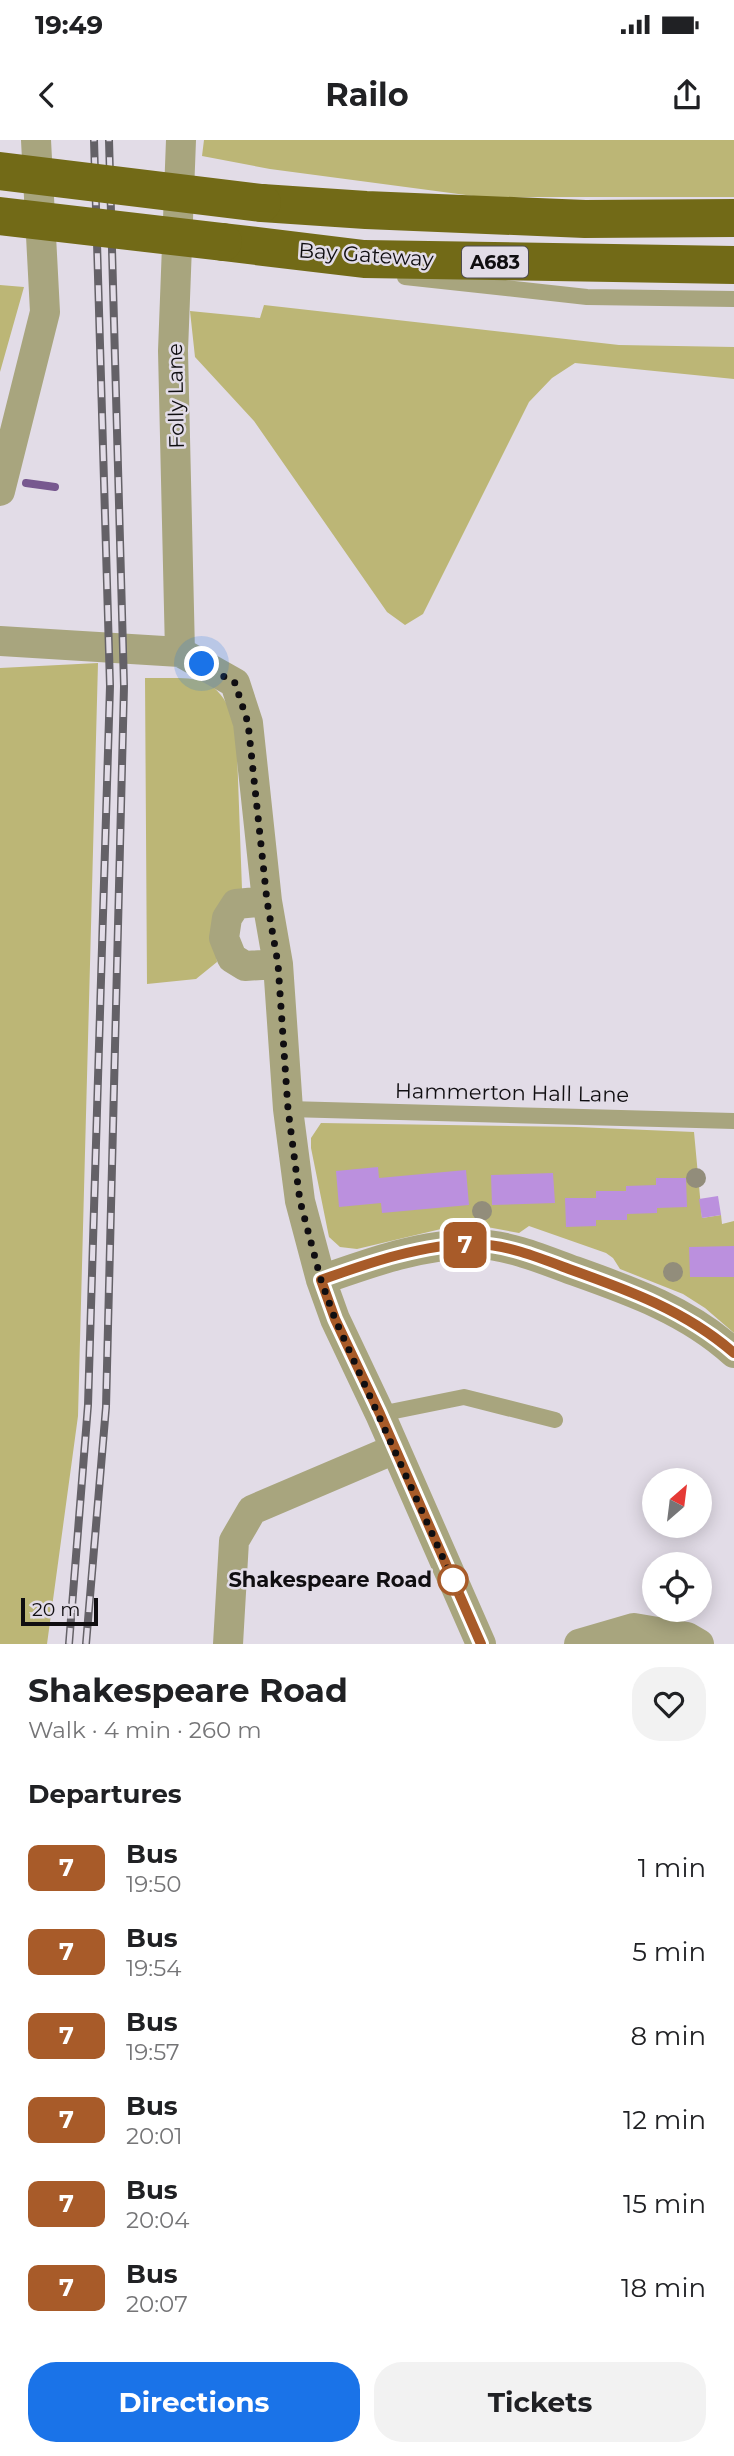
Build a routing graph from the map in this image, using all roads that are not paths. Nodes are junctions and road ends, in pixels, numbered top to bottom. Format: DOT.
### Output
graph roads {
  1 [pos="36,140"];
  2 [pos="181,140"];
  3 [pos="0,172"];
  4 [pos="0,216"];
  5 [pos="734,218"];
  6 [pos="245,246"];
  7 [pos="734,265"];
  8 [pos="734,299"];
  9 [pos="0,491"];
  10 [pos="0,641"];
  11 [pos="180,652"];
  12 [pos="267,901"];
  13 [pos="278,964"];
  14 [pos="288,1109"];
  15 [pos="734,1121"];
  16 [pos="321,1280"];
  17 [pos="734,1353"];
  18 [pos="380,1414"];
  19 [pos="555,1420"];
  20 [pos="395,1448"];
  21 [pos="228,1644"];
  22 [pos="481,1644"];
  23 [pos="579,1644"];
  24 [pos="699,1644"];
  1 -- 9 [label="street"];
  2 -- 11 [label="street, Folly Lane"];
  3 -- 5 [label="highway, A683, bridge"];
  4 -- 6 [label="highway, Bay Gateway / A683, bridge"];
  6 -- 7 [label="highway, Bay Gateway / A683"];
  6 -- 8 [label="lane"];
  10 -- 11 [label="street"];
  11 -- 12 [label="street"];
  12 -- 13 [label="street"];
  12 -- 13 [label="street"];
  13 -- 14 [label="street"];
  14 -- 15 [label="lane, Hammerton Hall Lane"];
  14 -- 16 [label="street"];
  16 -- 17 [label="street"];
  16 -- 18 [label="street"];
  18 -- 19 [label="lane"];
  18 -- 20 [label="street"];
  20 -- 21 [label="street"];
  20 -- 22 [label="street"];
  23 -- 24 [label="street"];
}
